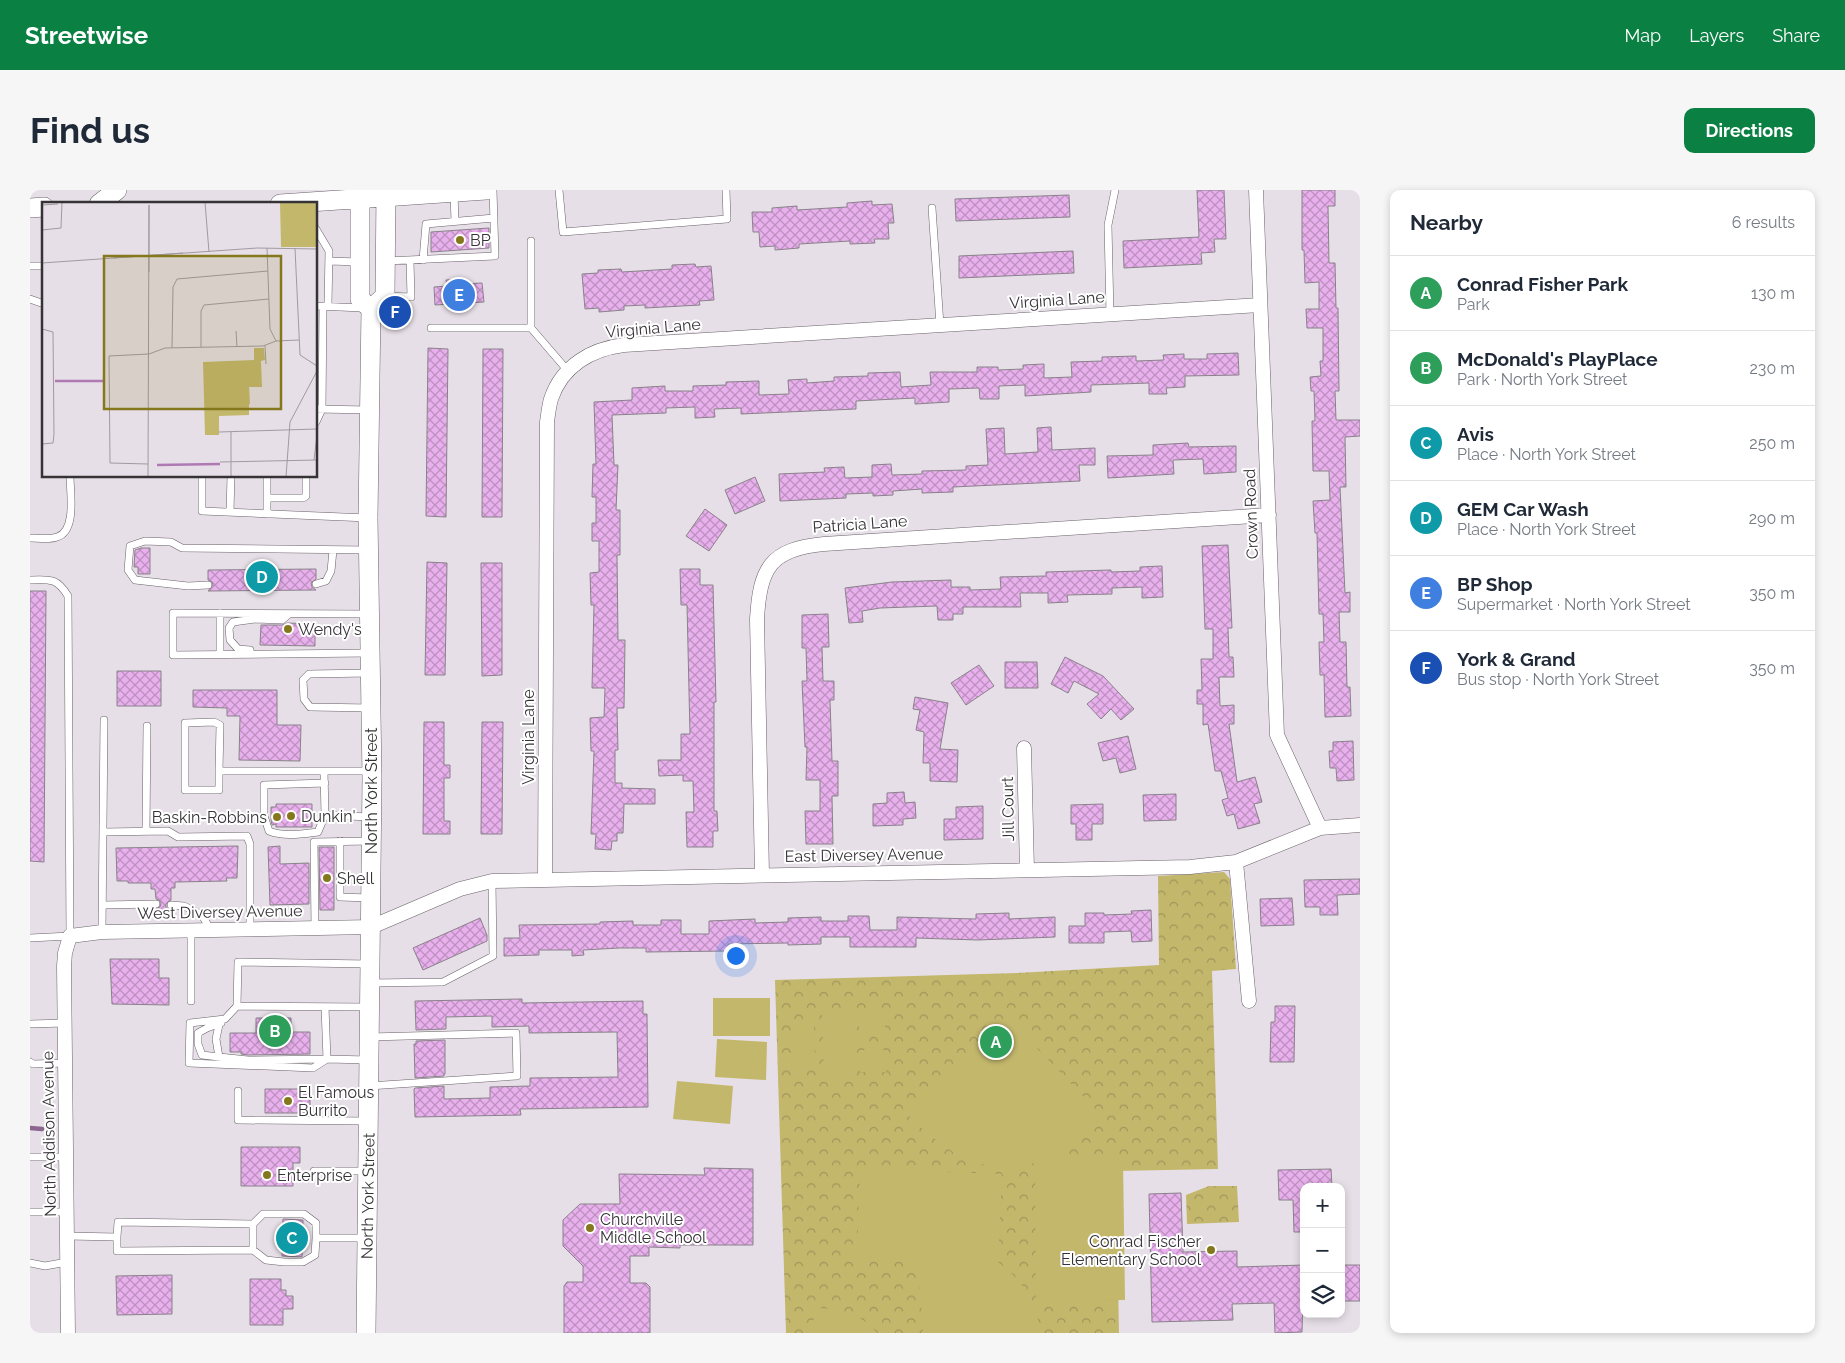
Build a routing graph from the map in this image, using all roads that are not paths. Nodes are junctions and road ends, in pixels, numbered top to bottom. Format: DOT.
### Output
graph roads {
  1 [pos="117,190"];
  2 [pos="486,190"];
  3 [pos="493,190"];
  4 [pos="559,190"];
  5 [pos="726,190"];
  6 [pos="1115,190"];
  7 [pos="1256,190"];
  8 [pos="454,192"];
  9 [pos="360,194"];
  10 [pos="386,194"];
  11 [pos="102,202"];
  12 [pos="300,202"];
  13 [pos="932,208"];
  14 [pos="494,218"];
  15 [pos="456,221"];
  16 [pos="318,232"];
  17 [pos="531,241"];
  18 [pos="410,260"];
  19 [pos="423,260"];
  20 [pos="385,261"];
  21 [pos="329,262"];
  22 [pos="359,262"];
  23 [pos="385,296"];
  24 [pos="30,298"];
  25 [pos="42,303"];
  26 [pos="1260,305"];
  27 [pos="322,306"];
  28 [pos="371,309"];
  29 [pos="1110,315"];
  30 [pos="940,325"];
  31 [pos="431,328"];
  32 [pos="531,328"];
  33 [pos="568,371"];
  34 [pos="319,409"];
  35 [pos="370,410"];
  36 [pos="70,478"];
  37 [pos="202,478"];
  38 [pos="231,478"];
  39 [pos="267,478"];
  40 [pos="306,478"];
  41 [pos="267,498"];
  42 [pos="230,512"];
  43 [pos="267,514"];
  44 [pos="1268,515"];
  45 [pos="368,518"];
  46 [pos="30,538"];
  47 [pos="333,550"];
  48 [pos="369,550"];
  49 [pos="30,580"];
  50 [pos="316,584"];
  51 [pos="208,585"];
  52 [pos="220,614"];
  53 [pos="289,614"];
  54 [pos="370,614"];
  55 [pos="370,653"];
  56 [pos="220,654"];
  57 [pos="278,654"];
  58 [pos="371,673"];
  59 [pos="371,708"];
  60 [pos="104,720"];
  61 [pos="147,726"];
  62 [pos="1024,748"];
  63 [pos="219,771"];
  64 [pos="324,771"];
  65 [pos="372,771"];
  66 [pos="325,783"];
  67 [pos="325,815"];
  68 [pos="372,817"];
  69 [pos="1360,824"];
  70 [pos="1320,828"];
  71 [pos="146,831"];
  72 [pos="103,832"];
  73 [pos="340,841"];
  74 [pos="372,841"];
  75 [pos="1236,862"];
  76 [pos="1027,870"];
  77 [pos="762,874"];
  78 [pos="545,880"];
  79 [pos="492,881"];
  80 [pos="371,899"];
  81 [pos="156,904"];
  82 [pos="171,904"];
  83 [pos="103,905"];
  84 [pos="371,927"];
  85 [pos="314,928"];
  86 [pos="250,929"];
  87 [pos="191,930"];
  88 [pos="210,930"];
  89 [pos="102,932"];
  90 [pos="70,936"];
  91 [pos="30,938"];
  92 [pos="370,964"];
  93 [pos="370,983"];
  94 [pos="191,1001"];
  95 [pos="1249,1001"];
  96 [pos="237,1006"];
  97 [pos="326,1007"];
  98 [pos="370,1007"];
  99 [pos="225,1019"];
  100 [pos="65,1023"];
  101 [pos="30,1024"];
  102 [pos="219,1025"];
  103 [pos="370,1037"];
  104 [pos="219,1057"];
  105 [pos="327,1059"];
  106 [pos="369,1060"];
  107 [pos="30,1062"];
  108 [pos="66,1063"];
  109 [pos="369,1086"];
  110 [pos="238,1091"];
  111 [pos="369,1122"];
  112 [pos="30,1157"];
  113 [pos="66,1157"];
  114 [pos="314,1171"];
  115 [pos="368,1171"];
  116 [pos="30,1212"];
  117 [pos="67,1212"];
  118 [pos="253,1224"];
  119 [pos="67,1236"];
  120 [pos="117,1237"];
  121 [pos="316,1238"];
  122 [pos="367,1238"];
  123 [pos="253,1250"];
  124 [pos="67,1262"];
  125 [pos="30,1263"];
  126 [pos="68,1333"];
  127 [pos="366,1333"];
  1 -- 11 [label="main road"];
  2 -- 8 [label="main road"];
  3 -- 14 [label="lane"];
  4 -- 5 [label="lane"];
  6 -- 29 [label="lane"];
  7 -- 26 [label="street, Crown Road"];
  8 -- 10 [label="main road"];
  8 -- 15 [label="lane"];
  9 -- 10 [label="main road"];
  9 -- 12 [label="main road"];
  9 -- 22 [label="main road"];
  10 -- 20 [label="main road"];
  13 -- 30 [label="lane"];
  14 -- 15 [label="lane"];
  14 -- 19 [label="lane"];
  15 -- 19 [label="lane"];
  16 -- 21 [label="lane"];
  17 -- 32 [label="lane"];
  18 -- 19 [label="lane"];
  18 -- 20 [label="lane"];
  18 -- 23 [label="lane"];
  20 -- 23 [label="main road"];
  21 -- 22 [label="lane"];
  21 -- 27 [label="lane"];
  22 -- 28 [label="main road"];
  23 -- 28 [label="main road"];
  24 -- 25 [label="lane"];
  26 -- 29 [label="street, Virginia Lane"];
  26 -- 44 [label="street, Crown Road"];
  27 -- 28 [label="lane"];
  27 -- 34 [label="lane"];
  28 -- 35 [label="main road, North York Street"];
  29 -- 30 [label="street, Virginia Lane"];
  30 -- 33 [label="street, Virginia Lane"];
  31 -- 32 [label="lane"];
  32 -- 33 [label="lane"];
  33 -- 78 [label="street, Virginia Lane"];
  34 -- 35 [label="lane"];
  35 -- 45 [label="main road, North York Street"];
  36 -- 46 [label="lane"];
  37 -- 42 [label="lane"];
  38 -- 42 [label="lane"];
  39 -- 41 [label="lane"];
  40 -- 41 [label="lane"];
  41 -- 43 [label="lane"];
  42 -- 43 [label="lane"];
  43 -- 45 [label="lane"];
  44 -- 70 [label="street, Crown Road"];
  44 -- 77 [label="street, Patricia Lane"];
  45 -- 48 [label="main road, North York Street"];
  47 -- 48 [label="lane"];
  47 -- 50 [label="lane"];
  47 -- 51 [label="lane"];
  48 -- 54 [label="main road, North York Street"];
  49 -- 90 [label="lane"];
  52 -- 53 [label="lane"];
  52 -- 56 [label="lane"];
  52 -- 56 [label="lane"];
  53 -- 54 [label="lane"];
  53 -- 57 [label="lane"];
  54 -- 55 [label="main road, North York Street"];
  55 -- 57 [label="lane"];
  55 -- 58 [label="main road, North York Street"];
  56 -- 57 [label="lane"];
  58 -- 59 [label="main road, North York Street"];
  58 -- 59 [label="lane"];
  59 -- 65 [label="main road, North York Street"];
  60 -- 72 [label="lane"];
  61 -- 71 [label="lane"];
  62 -- 76 [label="street, Jill Court"];
  63 -- 63 [label="lane"];
  63 -- 64 [label="lane"];
  64 -- 65 [label="lane"];
  64 -- 66 [label="lane"];
  65 -- 68 [label="main road, North York Street"];
  66 -- 67 [label="lane"];
  66 -- 67 [label="lane"];
  67 -- 68 [label="lane"];
  68 -- 74 [label="main road, North York Street"];
  69 -- 70 [label="street, East Diversey Avenue"];
  70 -- 75 [label="street, East Diversey Avenue"];
  71 -- 72 [label="lane"];
  71 -- 86 [label="lane"];
  72 -- 83 [label="lane"];
  73 -- 74 [label="lane"];
  73 -- 80 [label="lane"];
  73 -- 85 [label="lane"];
  74 -- 80 [label="main road, North York Street"];
  75 -- 76 [label="street, East Diversey Avenue"];
  75 -- 95 [label="street"];
  76 -- 77 [label="street, East Diversey Avenue"];
  77 -- 78 [label="street, East Diversey Avenue"];
  78 -- 79 [label="street, East Diversey Avenue"];
  79 -- 84 [label="street, East Diversey Avenue"];
  79 -- 93 [label="lane"];
  80 -- 84 [label="main road, North York Street"];
  81 -- 83 [label="lane"];
  82 -- 88 [label="lane"];
  83 -- 89 [label="lane"];
  84 -- 85 [label="street, West Diversey Avenue"];
  84 -- 92 [label="main road, North York Street"];
  85 -- 86 [label="street, West Diversey Avenue"];
  86 -- 88 [label="street, West Diversey Avenue"];
  87 -- 88 [label="street, West Diversey Avenue"];
  87 -- 89 [label="street, West Diversey Avenue"];
  87 -- 94 [label="lane"];
  89 -- 90 [label="street, West Diversey Avenue"];
  90 -- 91 [label="lane"];
  90 -- 100 [label="street, North Addison Avenue"];
  92 -- 93 [label="main road, North York Street"];
  92 -- 96 [label="lane"];
  93 -- 98 [label="main road, North York Street"];
  96 -- 97 [label="lane"];
  96 -- 99 [label="lane"];
  97 -- 98 [label="lane"];
  97 -- 105 [label="lane"];
  98 -- 103 [label="main road, North York Street"];
  99 -- 102 [label="lane"];
  99 -- 105 [label="lane"];
  100 -- 101 [label="lane"];
  100 -- 108 [label="street, North Addison Avenue"];
  102 -- 104 [label="lane"];
  102 -- 104 [label="lane"];
  103 -- 106 [label="main road, North York Street"];
  103 -- 109 [label="lane"];
  104 -- 105 [label="lane"];
  105 -- 106 [label="lane"];
  106 -- 109 [label="main road, North York Street"];
  107 -- 108 [label="lane"];
  108 -- 113 [label="street, North Addison Avenue"];
  109 -- 111 [label="main road, North York Street"];
  110 -- 111 [label="lane"];
  111 -- 115 [label="main road, North York Street"];
  112 -- 113 [label="lane"];
  113 -- 117 [label="street, North Addison Avenue"];
  114 -- 115 [label="lane"];
  115 -- 122 [label="main road, North York Street"];
  116 -- 117 [label="lane"];
  117 -- 119 [label="street, North Addison Avenue"];
  118 -- 120 [label="lane"];
  118 -- 121 [label="lane"];
  118 -- 123 [label="lane"];
  119 -- 120 [label="lane"];
  119 -- 124 [label="street, North Addison Avenue"];
  120 -- 123 [label="lane"];
  121 -- 122 [label="lane"];
  121 -- 123 [label="lane"];
  122 -- 127 [label="main road, North York Street"];
  124 -- 125 [label="lane"];
  124 -- 126 [label="street, North Addison Avenue"];
}
